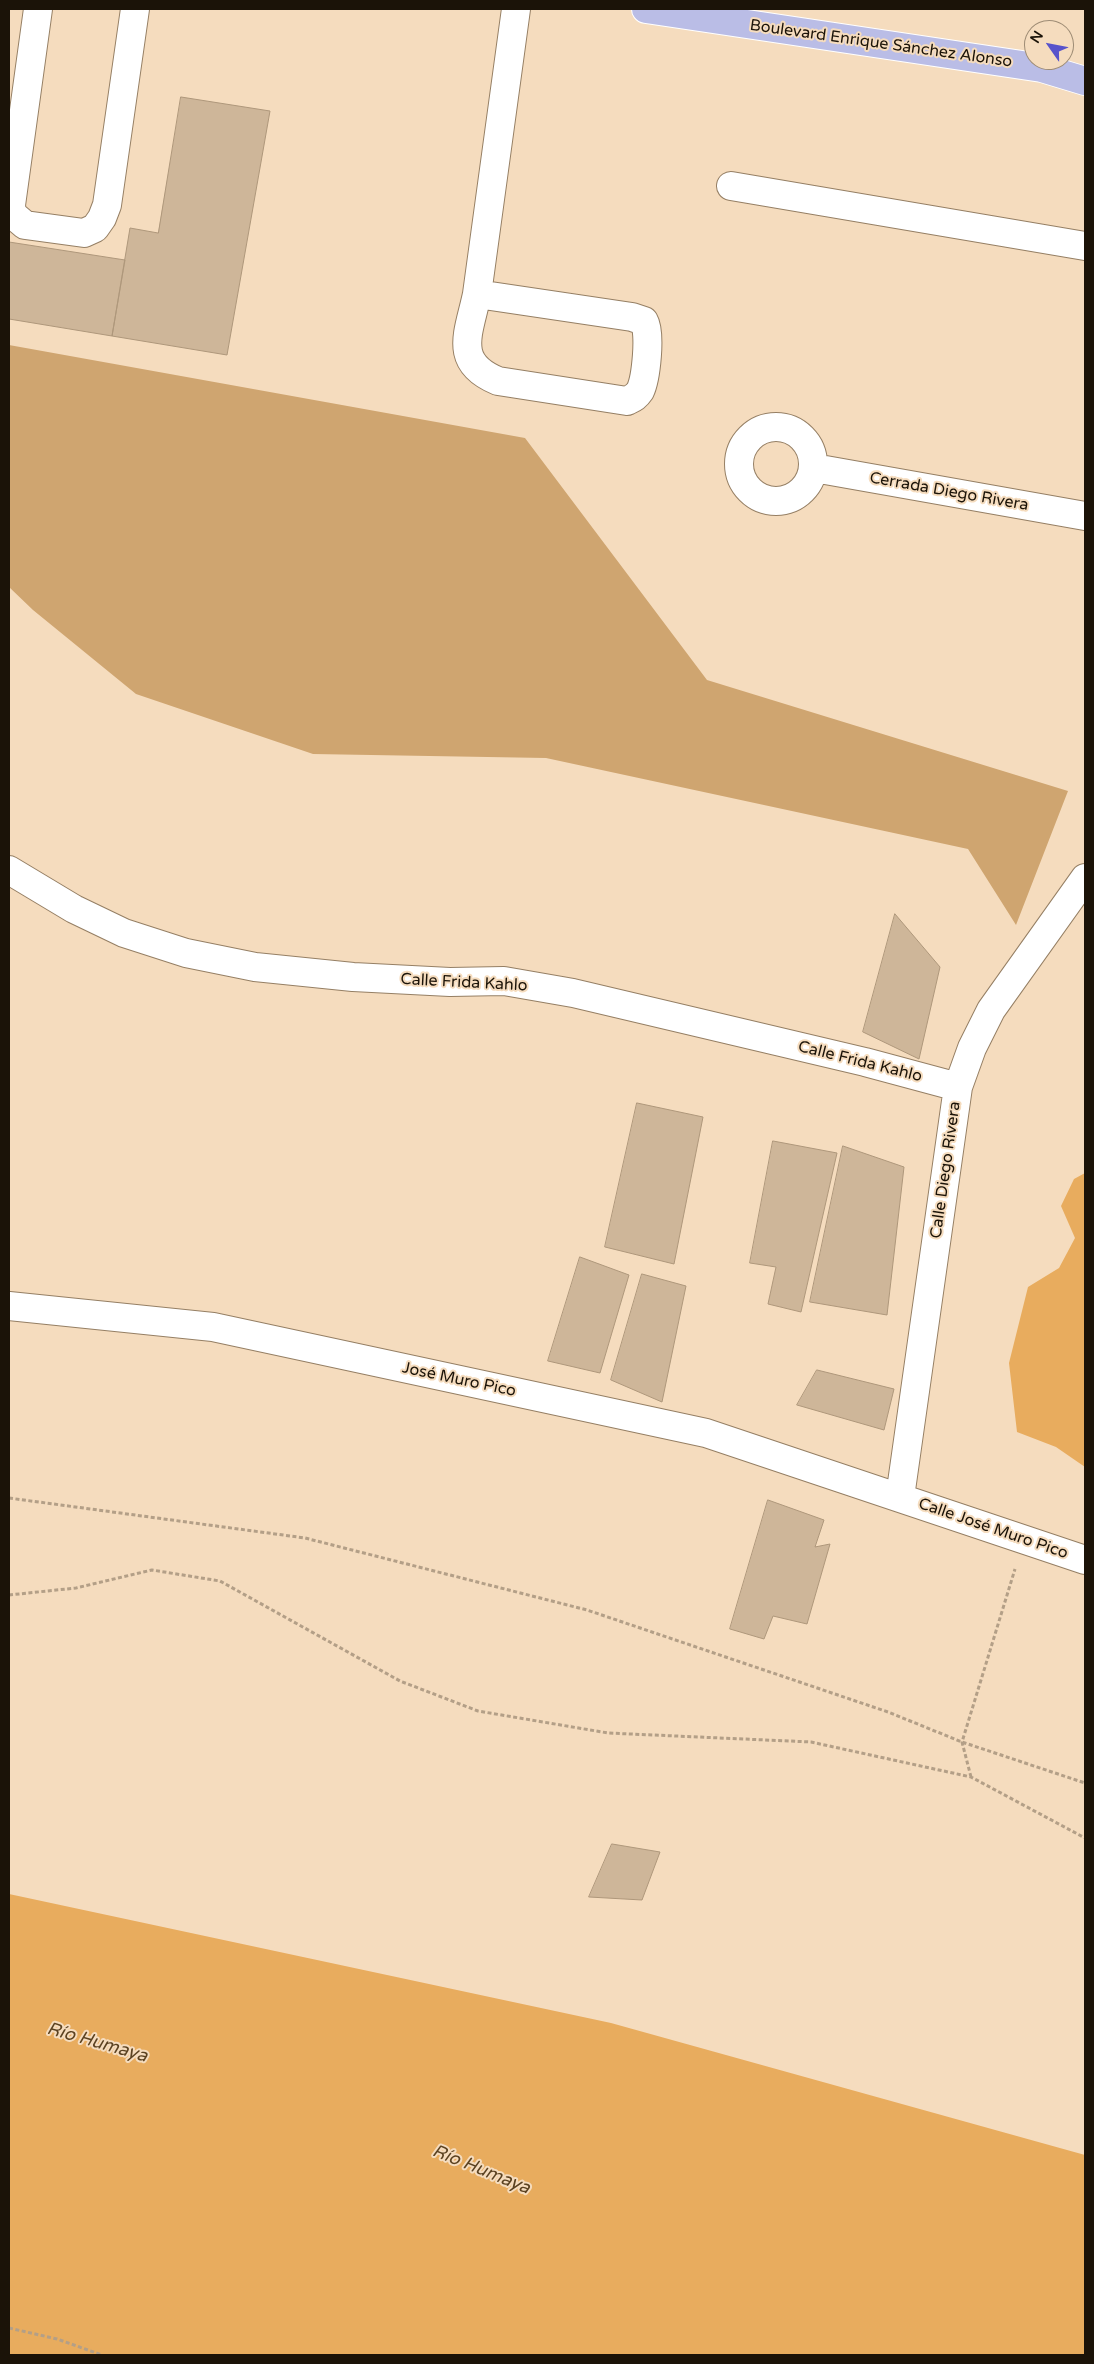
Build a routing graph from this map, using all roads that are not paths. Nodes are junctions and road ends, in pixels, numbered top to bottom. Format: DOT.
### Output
graph roads {
  1 [pos="38,9"];
  2 [pos="136,9"];
  3 [pos="516,9"];
  4 [pos="646,9"];
  5 [pos="1085,81"];
  6 [pos="14,144"];
  7 [pos="731,186"];
  8 [pos="1085,246"];
  9 [pos="477,294"];
  10 [pos="814,468"];
  11 [pos="1085,516"];
  12 [pos="9,870"];
  13 [pos="1085,878"];
  14 [pos="958,1087"];
  15 [pos="9,1306"];
  16 [pos="900,1497"];
  17 [pos="1085,1560"];
  1 -- 6 [label="street"];
  2 -- 6 [label="street"];
  3 -- 9 [label="street"];
  4 -- 5 [label="main road, Boulevard Enrique Sánchez Alonso"];
  7 -- 8 [label="street"];
  9 -- 9 [label="street"];
  10 -- 11 [label="street, Cerrada Diego Rivera"];
  12 -- 14 [label="street, Calle Frida Kahlo"];
  13 -- 14 [label="street, Calle Diego Rivera"];
  14 -- 16 [label="street, Calle Diego Rivera"];
  15 -- 16 [label="street, José Muro Pico"];
  16 -- 17 [label="street, Calle José Muro Pico"];
}
